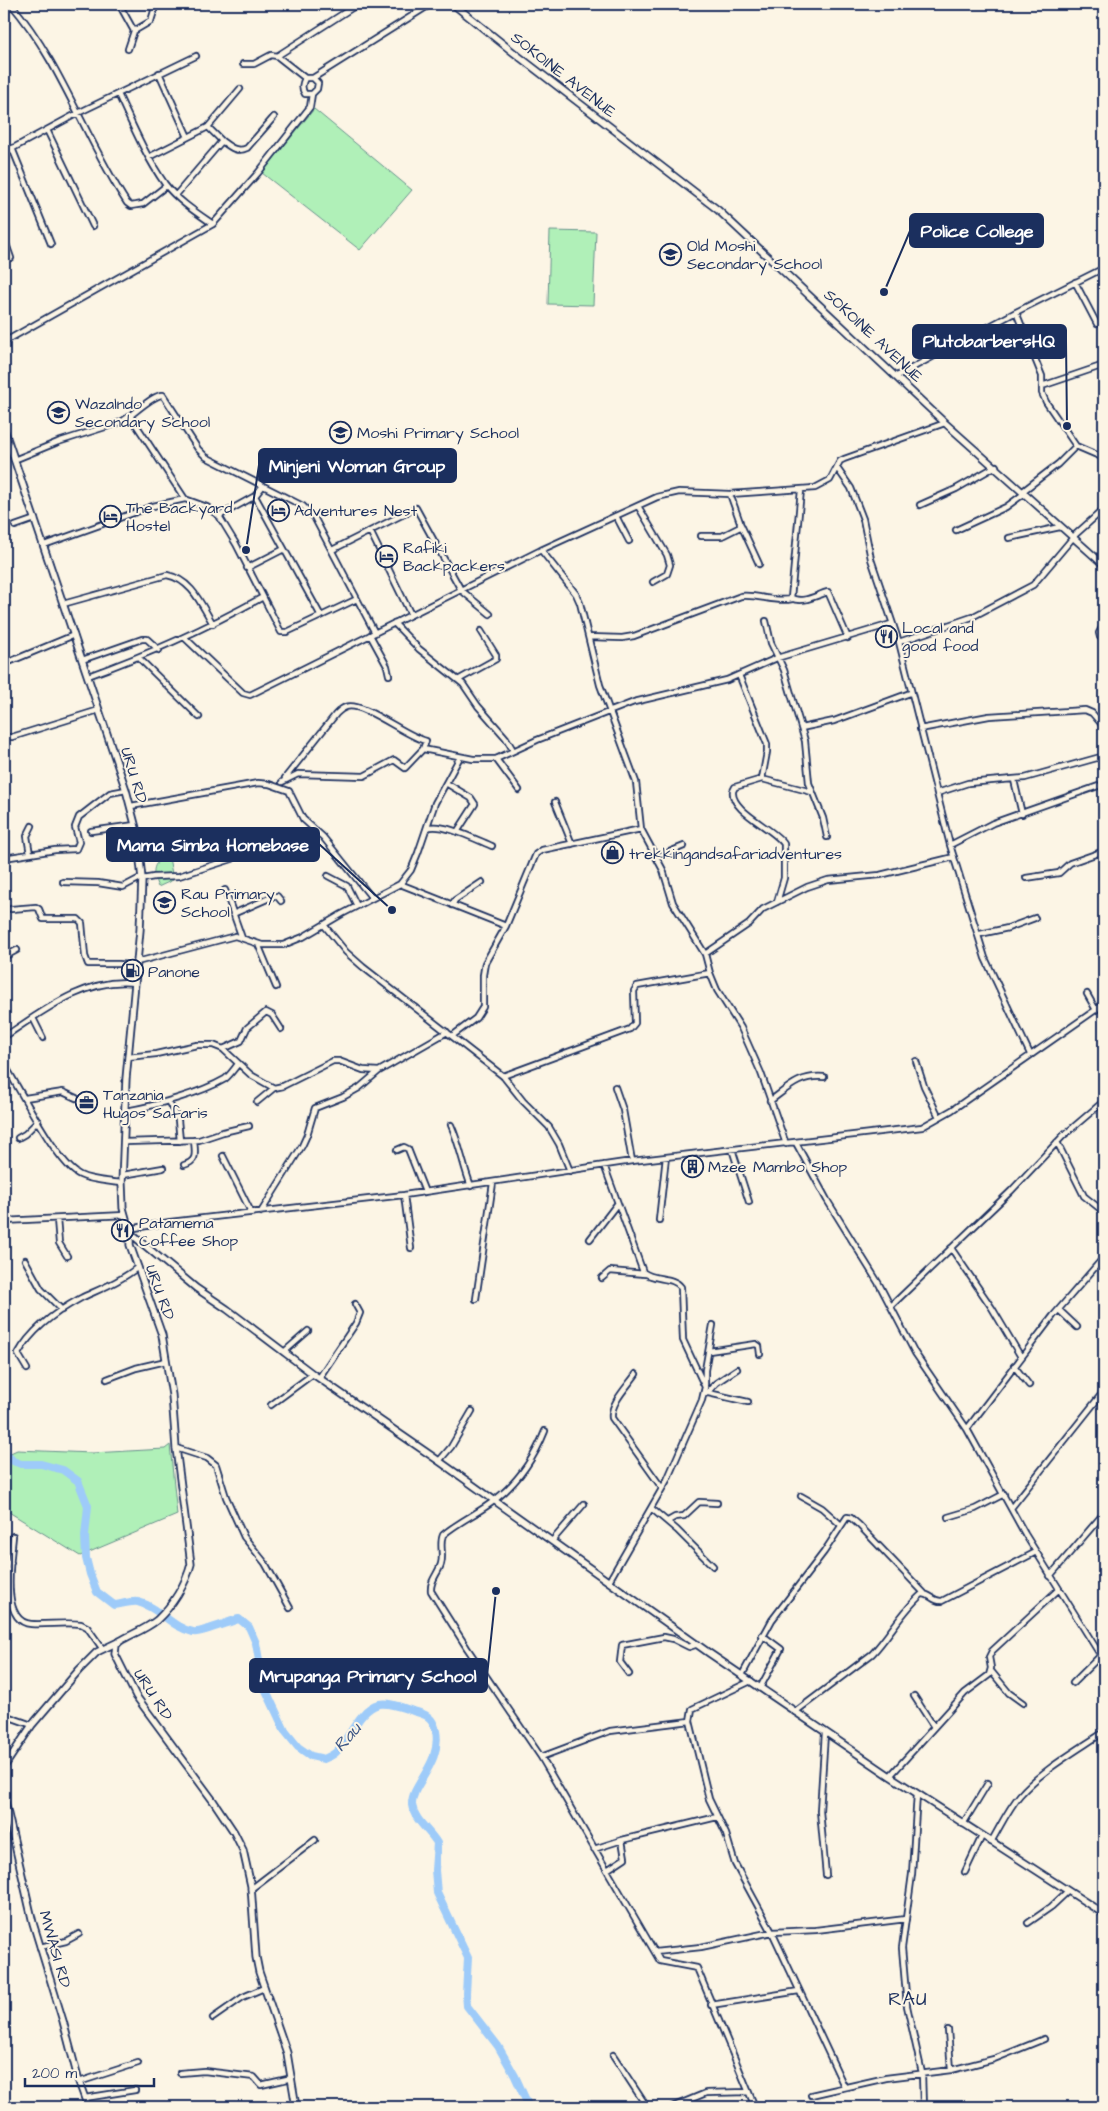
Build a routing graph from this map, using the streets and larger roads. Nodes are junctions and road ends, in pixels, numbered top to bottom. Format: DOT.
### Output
graph roads {
  1 [pos="11,4"];
  2 [pos="119,4"];
  3 [pos="152,4"];
  4 [pos="358,4"];
  5 [pos="431,4"];
  6 [pos="453,4"];
  7 [pos="134,31"];
  8 [pos="128,49"];
  9 [pos="196,56"];
  10 [pos="277,56"];
  11 [pos="242,64"];
  12 [pos="323,72"];
  13 [pos="159,73"];
  14 [pos="306,78"];
  15 [pos="313,78"];
  16 [pos="318,82"];
  17 [pos="240,89"];
  18 [pos="118,94"];
  19 [pos="312,94"];
  20 [pos="78,113"];
  21 [pos="274,117"];
  22 [pos="208,127"];
  23 [pos="48,130"];
  24 [pos="188,137"];
  25 [pos="222,141"];
  26 [pos="12,148"];
  27 [pos="4,153"];
  28 [pos="149,157"];
  29 [pos="166,186"];
  30 [pos="176,195"];
  31 [pos="213,224"];
  32 [pos="93,226"];
  33 [pos="4,238"];
  34 [pos="51,244"];
  35 [pos="11,258"];
  36 [pos="1104,268"];
  37 [pos="1076,282"];
  38 [pos="1016,312"];
  39 [pos="1097,324"];
  40 [pos="4,342"];
  41 [pos="1104,365"];
  42 [pos="897,376"];
  43 [pos="1042,386"];
  44 [pos="131,417"];
  45 [pos="945,423"];
  46 [pos="4,429"];
  47 [pos="1076,446"];
  48 [pos="1104,458"];
  49 [pos="14,460"];
  50 [pos="996,466"];
  51 [pos="837,468"];
  52 [pos="262,487"];
  53 [pos="802,490"];
  54 [pos="1024,492"];
  55 [pos="730,494"];
  56 [pos="255,496"];
  57 [pos="185,499"];
  58 [pos="920,505"];
  59 [pos="638,506"];
  60 [pos="1104,509"];
  61 [pos="219,516"];
  62 [pos="616,516"];
  63 [pos="34,519"];
  64 [pos="741,525"];
  65 [pos="15,526"];
  66 [pos="1060,527"];
  67 [pos="956,530"];
  68 [pos="370,531"];
  69 [pos="701,536"];
  70 [pos="1009,538"];
  71 [pos="1073,538"];
  72 [pos="629,541"];
  73 [pos="44,545"];
  74 [pos="284,549"];
  75 [pos="332,550"];
  76 [pos="541,550"];
  77 [pos="758,564"];
  78 [pos="1104,565"];
  79 [pos="247,568"];
  80 [pos="653,582"];
  81 [pos="461,590"];
  82 [pos="263,597"];
  83 [pos="357,599"];
  84 [pos="792,599"];
  85 [pos="63,604"];
  86 [pos="490,614"];
  87 [pos="411,615"];
  88 [pos="321,616"];
  89 [pos="766,621"];
  90 [pos="213,624"];
  91 [pos="394,624"];
  92 [pos="892,624"];
  93 [pos="1104,624"];
  94 [pos="481,631"];
  95 [pos="372,634"];
  96 [pos="74,635"];
  97 [pos="589,637"];
  98 [pos="185,638"];
  99 [pos="848,638"];
  100 [pos="1104,641"];
  101 [pos="898,642"];
  102 [pos="159,650"];
  103 [pos="4,658"];
  104 [pos="139,658"];
  105 [pos="778,658"];
  106 [pos="82,660"];
  107 [pos="5,664"];
  108 [pos="389,674"];
  109 [pos="739,675"];
  110 [pos="88,676"];
  111 [pos="458,680"];
  112 [pos="910,693"];
  113 [pos="99,710"];
  114 [pos="611,711"];
  115 [pos="199,717"];
  116 [pos="1104,727"];
  117 [pos="801,728"];
  118 [pos="920,729"];
  119 [pos="4,737"];
  120 [pos="424,749"];
  121 [pos="513,750"];
  122 [pos="1104,756"];
  123 [pos="460,757"];
  124 [pos="496,759"];
  125 [pos="762,779"];
  126 [pos="1014,780"];
  127 [pos="446,783"];
  128 [pos="280,784"];
  129 [pos="1104,784"];
  130 [pos="126,790"];
  131 [pos="518,790"];
  132 [pos="812,792"];
  133 [pos="937,793"];
  134 [pos="555,802"];
  135 [pos="131,806"];
  136 [pos="1022,814"];
  137 [pos="135,825"];
  138 [pos="32,826"];
  139 [pos="427,828"];
  140 [pos="641,829"];
  141 [pos="91,831"];
  142 [pos="457,832"];
  143 [pos="827,837"];
  144 [pos="572,844"];
  145 [pos="950,845"];
  146 [pos="492,846"];
  147 [pos="684,846"];
  148 [pos="1104,851"];
  149 [pos="30,854"];
  150 [pos="954,856"];
  151 [pos="657,857"];
  152 [pos="4,858"];
  153 [pos="232,859"];
  154 [pos="328,876"];
  155 [pos="142,878"];
  156 [pos="1026,878"];
  157 [pos="63,882"];
  158 [pos="482,882"];
  159 [pos="400,884"];
  160 [pos="225,890"];
  161 [pos="372,898"];
  162 [pos="281,901"];
  163 [pos="777,902"];
  164 [pos="452,905"];
  165 [pos="357,906"];
  166 [pos="11,909"];
  167 [pos="233,914"];
  168 [pos="1035,918"];
  169 [pos="324,925"];
  170 [pos="506,926"];
  171 [pos="980,934"];
  172 [pos="242,938"];
  173 [pos="258,944"];
  174 [pos="17,950"];
  175 [pos="705,954"];
  176 [pos="4,958"];
  177 [pos="137,964"];
  178 [pos="710,973"];
  179 [pos="135,983"];
  180 [pos="276,987"];
  181 [pos="1087,994"];
  182 [pos="1104,1004"];
  183 [pos="1096,1010"];
  184 [pos="34,1018"];
  185 [pos="281,1029"];
  186 [pos="449,1034"];
  187 [pos="4,1037"];
  188 [pos="43,1038"];
  189 [pos="223,1049"];
  190 [pos="1030,1054"];
  191 [pos="128,1057"];
  192 [pos="916,1061"];
  193 [pos="4,1064"];
  194 [pos="238,1064"];
  195 [pos="379,1071"];
  196 [pos="503,1076"];
  197 [pos="824,1077"];
  198 [pos="615,1087"];
  199 [pos="274,1088"];
  200 [pos="25,1098"];
  201 [pos="76,1098"];
  202 [pos="168,1101"];
  203 [pos="770,1101"];
  204 [pos="1104,1101"];
  205 [pos="258,1102"];
  206 [pos="126,1111"];
  207 [pos="939,1118"];
  208 [pos="38,1121"];
  209 [pos="452,1125"];
  210 [pos="249,1126"];
  211 [pos="18,1138"];
  212 [pos="194,1140"];
  213 [pos="180,1141"];
  214 [pos="124,1142"];
  215 [pos="1057,1142"];
  216 [pos="796,1143"];
  217 [pos="786,1144"];
  218 [pos="732,1149"];
  219 [pos="397,1150"];
  220 [pos="223,1156"];
  221 [pos="666,1157"];
  222 [pos="632,1162"];
  223 [pos="184,1165"];
  224 [pos="604,1165"];
  225 [pos="164,1168"];
  226 [pos="570,1171"];
  227 [pos="123,1175"];
  228 [pos="493,1182"];
  229 [pos="122,1184"];
  230 [pos="471,1186"];
  231 [pos="425,1192"];
  232 [pos="404,1195"];
  233 [pos="750,1202"];
  234 [pos="617,1204"];
  235 [pos="251,1212"];
  236 [pos="261,1212"];
  237 [pos="1104,1212"];
  238 [pos="125,1215"];
  239 [pos="57,1219"];
  240 [pos="659,1220"];
  241 [pos="4,1221"];
  242 [pos="129,1231"];
  243 [pos="590,1238"];
  244 [pos="411,1248"];
  245 [pos="952,1248"];
  246 [pos="67,1256"];
  247 [pos="1104,1257"];
  248 [pos="25,1260"];
  249 [pos="138,1267"];
  250 [pos="645,1274"];
  251 [pos="602,1278"];
  252 [pos="476,1299"];
  253 [pos="355,1304"];
  254 [pos="891,1306"];
  255 [pos="62,1310"];
  256 [pos="1059,1310"];
  257 [pos="713,1325"];
  258 [pos="1077,1327"];
  259 [pos="308,1330"];
  260 [pos="284,1352"];
  261 [pos="709,1352"];
  262 [pos="760,1354"];
  263 [pos="1021,1357"];
  264 [pos="166,1361"];
  265 [pos="1014,1366"];
  266 [pos="27,1369"];
  267 [pos="737,1370"];
  268 [pos="313,1374"];
  269 [pos="636,1374"];
  270 [pos="320,1378"];
  271 [pos="107,1379"];
  272 [pos="1029,1385"];
  273 [pos="705,1390"];
  274 [pos="1104,1391"];
  275 [pos="748,1402"];
  276 [pos="271,1405"];
  277 [pos="472,1411"];
  278 [pos="967,1429"];
  279 [pos="545,1430"];
  280 [pos="176,1448"];
  281 [pos="439,1461"];
  282 [pos="662,1488"];
  283 [pos="1004,1494"];
  284 [pos="801,1496"];
  285 [pos="495,1500"];
  286 [pos="716,1503"];
  287 [pos="584,1504"];
  288 [pos="651,1508"];
  289 [pos="1011,1508"];
  290 [pos="1104,1513"];
  291 [pos="948,1517"];
  292 [pos="668,1522"];
  293 [pos="841,1525"];
  294 [pos="13,1536"];
  295 [pos="552,1541"];
  296 [pos="1036,1552"];
  297 [pos="4,1562"];
  298 [pos="11,1563"];
  299 [pos="714,1566"];
  300 [pos="1050,1576"];
  301 [pos="6,1581"];
  302 [pos="609,1581"];
  303 [pos="1059,1590"];
  304 [pos="924,1593"];
  305 [pos="290,1608"];
  306 [pos="762,1635"];
  307 [pos="120,1641"];
  308 [pos="698,1644"];
  309 [pos="102,1648"];
  310 [pos="1100,1656"];
  311 [pos="1104,1662"];
  312 [pos="991,1671"];
  313 [pos="629,1674"];
  314 [pos="742,1675"];
  315 [pos="751,1681"];
  316 [pos="1073,1683"];
  317 [pos="760,1688"];
  318 [pos="914,1696"];
  319 [pos="1023,1704"];
  320 [pos="794,1712"];
  321 [pos="4,1715"];
  322 [pos="690,1721"];
  323 [pos="32,1724"];
  324 [pos="934,1727"];
  325 [pos="1104,1732"];
  326 [pos="825,1733"];
  327 [pos="541,1758"];
  328 [pos="4,1767"];
  329 [pos="890,1776"];
  330 [pos="988,1783"];
  331 [pos="918,1794"];
  332 [pos="4,1797"];
  333 [pos="717,1817"];
  334 [pos="963,1824"];
  335 [pos="982,1836"];
  336 [pos="315,1840"];
  337 [pos="622,1840"];
  338 [pos="991,1842"];
  339 [pos="594,1849"];
  340 [pos="607,1870"];
  341 [pos="965,1872"];
  342 [pos="826,1875"];
  343 [pos="251,1889"];
  344 [pos="1067,1892"];
  345 [pos="1104,1914"];
  346 [pos="906,1919"];
  347 [pos="1028,1923"];
  348 [pos="772,1932"];
  349 [pos="79,1934"];
  350 [pos="40,1947"];
  351 [pos="655,1952"];
  352 [pos="264,1988"];
  353 [pos="799,1991"];
  354 [pos="712,2005"];
  355 [pos="213,2018"];
  356 [pos="948,2030"];
  357 [pos="1044,2038"];
  358 [pos="613,2055"];
  359 [pos="138,2063"];
  360 [pos="952,2070"];
  361 [pos="180,2073"];
  362 [pos="922,2073"];
  363 [pos="292,2078"];
  364 [pos="79,2082"];
  365 [pos="844,2086"];
  366 [pos="135,2090"];
  367 [pos="748,2092"];
  368 [pos="811,2095"];
  369 [pos="85,2098"];
  370 [pos="88,2107"];
  371 [pos="296,2107"];
  372 [pos="647,2107"];
  373 [pos="672,2107"];
  374 [pos="755,2107"];
  375 [pos="923,2107"];
  1 -- 20 [label="street"];
  2 -- 7 [label="street"];
  3 -- 7 [label="street"];
  4 -- 10 [label="street"];
  5 -- 12 [label="street"];
  6 -- 42 [label="street, SOKOINE AVENUE"];
  7 -- 8 [label="street"];
  9 -- 13 [label="street"];
  10 -- 11 [label="street"];
  10 -- 14 [label="street"];
  12 -- 15 [label="street"];
  12 -- 16 [label="street"];
  13 -- 18 [label="street"];
  13 -- 24 [label="street"];
  14 -- 15 [label="street"];
  14 -- 19 [label="street"];
  15 -- 16 [label="street"];
  16 -- 19 [label="street"];
  17 -- 22 [label="street"];
  18 -- 20 [label="street"];
  18 -- 28 [label="street"];
  19 -- 31 [label="street"];
  20 -- 23 [label="street"];
  20 -- 29 [label="street"];
  21 -- 25 [label="street"];
  22 -- 24 [label="street"];
  22 -- 25 [label="street"];
  23 -- 26 [label="street"];
  23 -- 32 [label="street"];
  24 -- 28 [label="street"];
  25 -- 30 [label="street"];
  26 -- 27 [label="street"];
  26 -- 34 [label="street"];
  28 -- 29 [label="street"];
  29 -- 30 [label="street"];
  30 -- 31 [label="street"];
  31 -- 40 [label="street"];
  33 -- 35 [label="street"];
  36 -- 37 [label="street"];
  37 -- 38 [label="street"];
  37 -- 39 [label="street"];
  38 -- 42 [label="street"];
  38 -- 43 [label="street"];
  41 -- 43 [label="street"];
  42 -- 45 [label="street, SOKOINE AVENUE"];
  43 -- 47 [label="street"];
  44 -- 49 [label="street"];
  44 -- 52 [label="street"];
  44 -- 57 [label="street"];
  45 -- 50 [label="street, SOKOINE AVENUE"];
  45 -- 51 [label="street"];
  46 -- 49 [label="street, URU RD"];
  47 -- 48 [label="street"];
  47 -- 54 [label="street"];
  49 -- 63 [label="street, URU RD"];
  50 -- 54 [label="street, SOKOINE AVENUE"];
  50 -- 58 [label="street"];
  51 -- 53 [label="street"];
  51 -- 92 [label="street"];
  52 -- 56 [label="street"];
  52 -- 75 [label="street"];
  53 -- 55 [label="street"];
  53 -- 84 [label="street"];
  54 -- 66 [label="street, SOKOINE AVENUE"];
  54 -- 67 [label="street"];
  55 -- 59 [label="street"];
  55 -- 64 [label="street"];
  56 -- 61 [label="street"];
  56 -- 74 [label="street"];
  57 -- 61 [label="street"];
  57 -- 73 [label="street"];
  59 -- 62 [label="street"];
  59 -- 80 [label="street"];
  60 -- 71 [label="street"];
  61 -- 79 [label="street"];
  62 -- 72 [label="street"];
  62 -- 76 [label="street"];
  63 -- 65 [label="street"];
  63 -- 73 [label="street, URU RD"];
  64 -- 69 [label="street"];
  64 -- 77 [label="street"];
  66 -- 70 [label="street"];
  66 -- 71 [label="street, SOKOINE AVENUE"];
  68 -- 75 [label="street"];
  68 -- 81 [label="street"];
  68 -- 87 [label="street"];
  71 -- 78 [label="street, SOKOINE AVENUE"];
  71 -- 101 [label="street"];
  73 -- 85 [label="street, URU RD"];
  74 -- 79 [label="street"];
  74 -- 88 [label="street"];
  75 -- 83 [label="street"];
  76 -- 81 [label="street"];
  76 -- 97 [label="street"];
  79 -- 82 [label="street"];
  81 -- 86 [label="street"];
  81 -- 87 [label="street"];
  82 -- 88 [label="street"];
  82 -- 90 [label="street"];
  83 -- 88 [label="street"];
  83 -- 95 [label="street"];
  84 -- 97 [label="street"];
  84 -- 99 [label="street"];
  85 -- 90 [label="street"];
  85 -- 96 [label="street, URU RD"];
  87 -- 91 [label="street"];
  89 -- 105 [label="street"];
  90 -- 98 [label="street"];
  91 -- 95 [label="street"];
  91 -- 111 [label="street"];
  92 -- 99 [label="street"];
  92 -- 101 [label="street"];
  93 -- 100 [label="street"];
  94 -- 111 [label="street"];
  95 -- 98 [label="street"];
  95 -- 108 [label="street"];
  96 -- 106 [label="street, URU RD"];
  96 -- 107 [label="street"];
  97 -- 114 [label="street"];
  98 -- 102 [label="street"];
  99 -- 105 [label="street"];
  101 -- 112 [label="street"];
  102 -- 104 [label="street"];
  102 -- 106 [label="street"];
  103 -- 107 [label="street"];
  104 -- 110 [label="street"];
  104 -- 115 [label="street"];
  105 -- 109 [label="street"];
  105 -- 117 [label="street"];
  106 -- 110 [label="street, URU RD"];
  109 -- 114 [label="street"];
  109 -- 125 [label="street"];
  110 -- 113 [label="street, URU RD"];
  111 -- 121 [label="street"];
  112 -- 117 [label="street"];
  112 -- 118 [label="street"];
  113 -- 119 [label="street"];
  113 -- 130 [label="street, URU RD"];
  114 -- 121 [label="street"];
  114 -- 140 [label="street"];
  116 -- 118 [label="street"];
  117 -- 132 [label="street"];
  118 -- 133 [label="street"];
  120 -- 123 [label="street"];
  120 -- 128 [label="street"];
  120 -- 128 [label="street"];
  121 -- 124 [label="street"];
  122 -- 126 [label="street"];
  123 -- 124 [label="street"];
  123 -- 127 [label="street"];
  124 -- 131 [label="street"];
  125 -- 132 [label="street"];
  125 -- 163 [label="street"];
  126 -- 133 [label="street"];
  126 -- 136 [label="street"];
  127 -- 139 [label="street"];
  127 -- 142 [label="street"];
  128 -- 135 [label="street"];
  128 -- 161 [label="street"];
  129 -- 136 [label="street"];
  130 -- 135 [label="street, URU RD"];
  130 -- 149 [label="street"];
  132 -- 143 [label="street"];
  133 -- 145 [label="street"];
  134 -- 144 [label="street"];
  135 -- 137 [label="street, URU RD"];
  136 -- 145 [label="street"];
  137 -- 141 [label="street"];
  137 -- 155 [label="street, URU RD"];
  138 -- 149 [label="street"];
  139 -- 142 [label="street"];
  139 -- 159 [label="street"];
  140 -- 144 [label="street"];
  140 -- 151 [label="street"];
  142 -- 146 [label="street"];
  144 -- 170 [label="street"];
  145 -- 150 [label="street"];
  147 -- 151 [label="street"];
  148 -- 156 [label="street"];
  149 -- 152 [label="street"];
  150 -- 163 [label="street"];
  150 -- 171 [label="street"];
  151 -- 175 [label="street"];
  153 -- 155 [label="street"];
  154 -- 165 [label="street"];
  155 -- 157 [label="street"];
  155 -- 177 [label="street, URU RD"];
  158 -- 164 [label="street"];
  159 -- 161 [label="street"];
  159 -- 164 [label="street"];
  160 -- 167 [label="street"];
  161 -- 165 [label="street"];
  162 -- 167 [label="street"];
  163 -- 175 [label="street"];
  164 -- 170 [label="street"];
  165 -- 169 [label="street"];
  166 -- 177 [label="street"];
  167 -- 172 [label="street"];
  168 -- 171 [label="street"];
  169 -- 173 [label="street"];
  169 -- 186 [label="street"];
  170 -- 186 [label="street"];
  171 -- 190 [label="street"];
  172 -- 173 [label="street"];
  172 -- 177 [label="street"];
  173 -- 180 [label="street"];
  174 -- 176 [label="street"];
  175 -- 178 [label="street"];
  177 -- 179 [label="street, URU RD"];
  178 -- 196 [label="street"];
  178 -- 203 [label="street"];
  179 -- 184 [label="street"];
  179 -- 191 [label="street, URU RD"];
  181 -- 183 [label="street"];
  182 -- 183 [label="street"];
  183 -- 190 [label="street"];
  184 -- 187 [label="street"];
  184 -- 188 [label="street"];
  185 -- 189 [label="street"];
  186 -- 195 [label="street"];
  186 -- 196 [label="street"];
  189 -- 191 [label="street"];
  189 -- 194 [label="street"];
  190 -- 207 [label="street"];
  191 -- 206 [label="street, URU RD"];
  192 -- 207 [label="street"];
  193 -- 200 [label="street"];
  194 -- 199 [label="street"];
  194 -- 202 [label="street"];
  195 -- 199 [label="street"];
  195 -- 236 [label="street"];
  196 -- 226 [label="street"];
  197 -- 203 [label="street"];
  198 -- 222 [label="street"];
  199 -- 205 [label="street"];
  200 -- 201 [label="street"];
  200 -- 208 [label="street"];
  202 -- 206 [label="street"];
  202 -- 213 [label="street"];
  203 -- 217 [label="street"];
  204 -- 215 [label="street"];
  206 -- 214 [label="street, URU RD"];
  207 -- 216 [label="street"];
  208 -- 211 [label="street"];
  208 -- 229 [label="street"];
  209 -- 230 [label="street"];
  210 -- 212 [label="street"];
  212 -- 213 [label="street"];
  212 -- 223 [label="street"];
  213 -- 214 [label="street"];
  214 -- 227 [label="street, URU RD"];
  215 -- 237 [label="street"];
  215 -- 245 [label="street"];
  216 -- 217 [label="street"];
  216 -- 254 [label="street"];
  217 -- 218 [label="street"];
  218 -- 221 [label="street"];
  218 -- 233 [label="street"];
  219 -- 231 [label="street"];
  220 -- 235 [label="street"];
  221 -- 222 [label="street"];
  221 -- 240 [label="street"];
  222 -- 224 [label="street"];
  224 -- 226 [label="street"];
  224 -- 234 [label="street"];
  225 -- 227 [label="street"];
  226 -- 228 [label="street"];
  227 -- 229 [label="street, URU RD"];
  228 -- 230 [label="street"];
  228 -- 252 [label="street"];
  229 -- 238 [label="street, URU RD"];
  230 -- 231 [label="street"];
  231 -- 232 [label="street"];
  232 -- 236 [label="street"];
  232 -- 244 [label="street"];
  234 -- 243 [label="street"];
  234 -- 250 [label="street"];
  235 -- 236 [label="street"];
  235 -- 242 [label="street"];
  238 -- 239 [label="street"];
  238 -- 242 [label="street, URU RD"];
  239 -- 241 [label="street"];
  239 -- 246 [label="street"];
  242 -- 249 [label="street, URU RD"];
  242 -- 260 [label="street"];
  245 -- 254 [label="street"];
  245 -- 263 [label="street"];
  247 -- 256 [label="street"];
  248 -- 255 [label="street"];
  249 -- 255 [label="street"];
  249 -- 264 [label="street, URU RD"];
  250 -- 251 [label="street"];
  250 -- 273 [label="street"];
  253 -- 270 [label="street"];
  254 -- 278 [label="street"];
  255 -- 266 [label="street"];
  256 -- 258 [label="street"];
  256 -- 263 [label="street"];
  257 -- 261 [label="street"];
  259 -- 260 [label="street"];
  260 -- 268 [label="street"];
  261 -- 262 [label="street"];
  261 -- 273 [label="street"];
  263 -- 265 [label="street"];
  264 -- 271 [label="street"];
  264 -- 280 [label="street, URU RD"];
  265 -- 272 [label="street"];
  265 -- 278 [label="street"];
  267 -- 273 [label="street"];
  268 -- 270 [label="street"];
  268 -- 276 [label="street"];
  269 -- 282 [label="street"];
  270 -- 281 [label="street"];
  273 -- 275 [label="street"];
  273 -- 282 [label="street"];
  274 -- 289 [label="street"];
  277 -- 281 [label="street"];
  278 -- 283 [label="street"];
  279 -- 285 [label="street"];
  280 -- 305 [label="street"];
  280 -- 307 [label="street, URU RD"];
  281 -- 285 [label="street"];
  282 -- 288 [label="street"];
  283 -- 289 [label="street"];
  283 -- 291 [label="street"];
  284 -- 293 [label="street"];
  285 -- 295 [label="street"];
  285 -- 327 [label="street"];
  286 -- 292 [label="street"];
  287 -- 295 [label="street"];
  288 -- 292 [label="street"];
  288 -- 302 [label="street"];
  289 -- 296 [label="street"];
  290 -- 300 [label="street"];
  292 -- 299 [label="street"];
  293 -- 304 [label="street"];
  293 -- 306 [label="street"];
  294 -- 298 [label="street"];
  295 -- 302 [label="street"];
  296 -- 300 [label="street"];
  296 -- 304 [label="street"];
  297 -- 298 [label="street"];
  298 -- 301 [label="street"];
  300 -- 303 [label="street"];
  301 -- 309 [label="street"];
  302 -- 308 [label="street"];
  303 -- 310 [label="street"];
  303 -- 312 [label="street"];
  304 -- 320 [label="street"];
  306 -- 314 [label="street"];
  306 -- 317 [label="street"];
  307 -- 309 [label="street"];
  307 -- 343 [label="street, URU RD"];
  308 -- 313 [label="street"];
  308 -- 314 [label="street"];
  309 -- 323 [label="street"];
  310 -- 311 [label="street"];
  310 -- 316 [label="street"];
  312 -- 319 [label="street"];
  312 -- 324 [label="street"];
  314 -- 315 [label="street"];
  315 -- 317 [label="street"];
  315 -- 322 [label="street"];
  317 -- 320 [label="street"];
  318 -- 324 [label="street"];
  320 -- 326 [label="street"];
  321 -- 323 [label="street"];
  322 -- 327 [label="street"];
  322 -- 333 [label="street"];
  323 -- 328 [label="street"];
  324 -- 329 [label="street"];
  325 -- 338 [label="street"];
  326 -- 329 [label="street"];
  326 -- 342 [label="street"];
  327 -- 339 [label="street"];
  329 -- 331 [label="street"];
  330 -- 334 [label="street"];
  331 -- 334 [label="street"];
  331 -- 346 [label="street"];
  332 -- 350 [label="street, MWASI RD"];
  333 -- 337 [label="street"];
  333 -- 348 [label="street"];
  334 -- 335 [label="street"];
  335 -- 338 [label="street"];
  335 -- 341 [label="street"];
  336 -- 343 [label="street"];
  337 -- 339 [label="street"];
  337 -- 340 [label="street"];
  338 -- 344 [label="street"];
  339 -- 340 [label="street"];
  340 -- 351 [label="street"];
  343 -- 352 [label="street, URU RD"];
  344 -- 345 [label="street"];
  344 -- 347 [label="street"];
  346 -- 348 [label="street"];
  346 -- 362 [label="street"];
  348 -- 351 [label="street"];
  348 -- 353 [label="street"];
  349 -- 350 [label="street"];
  350 -- 364 [label="street, MWASI RD"];
  351 -- 354 [label="street"];
  352 -- 355 [label="street"];
  352 -- 363 [label="street, URU RD"];
  353 -- 354 [label="street"];
  353 -- 365 [label="street"];
  354 -- 367 [label="street"];
  356 -- 360 [label="street"];
  357 -- 360 [label="street"];
  358 -- 372 [label="street"];
  359 -- 364 [label="street"];
  360 -- 362 [label="street"];
  361 -- 363 [label="street"];
  362 -- 365 [label="street"];
  362 -- 375 [label="street"];
  363 -- 371 [label="street, URU RD"];
  364 -- 369 [label="street, MWASI RD"];
  365 -- 368 [label="street"];
  366 -- 369 [label="street"];
  367 -- 373 [label="street"];
  367 -- 374 [label="street"];
  369 -- 370 [label="street, MWASI RD"];
}
